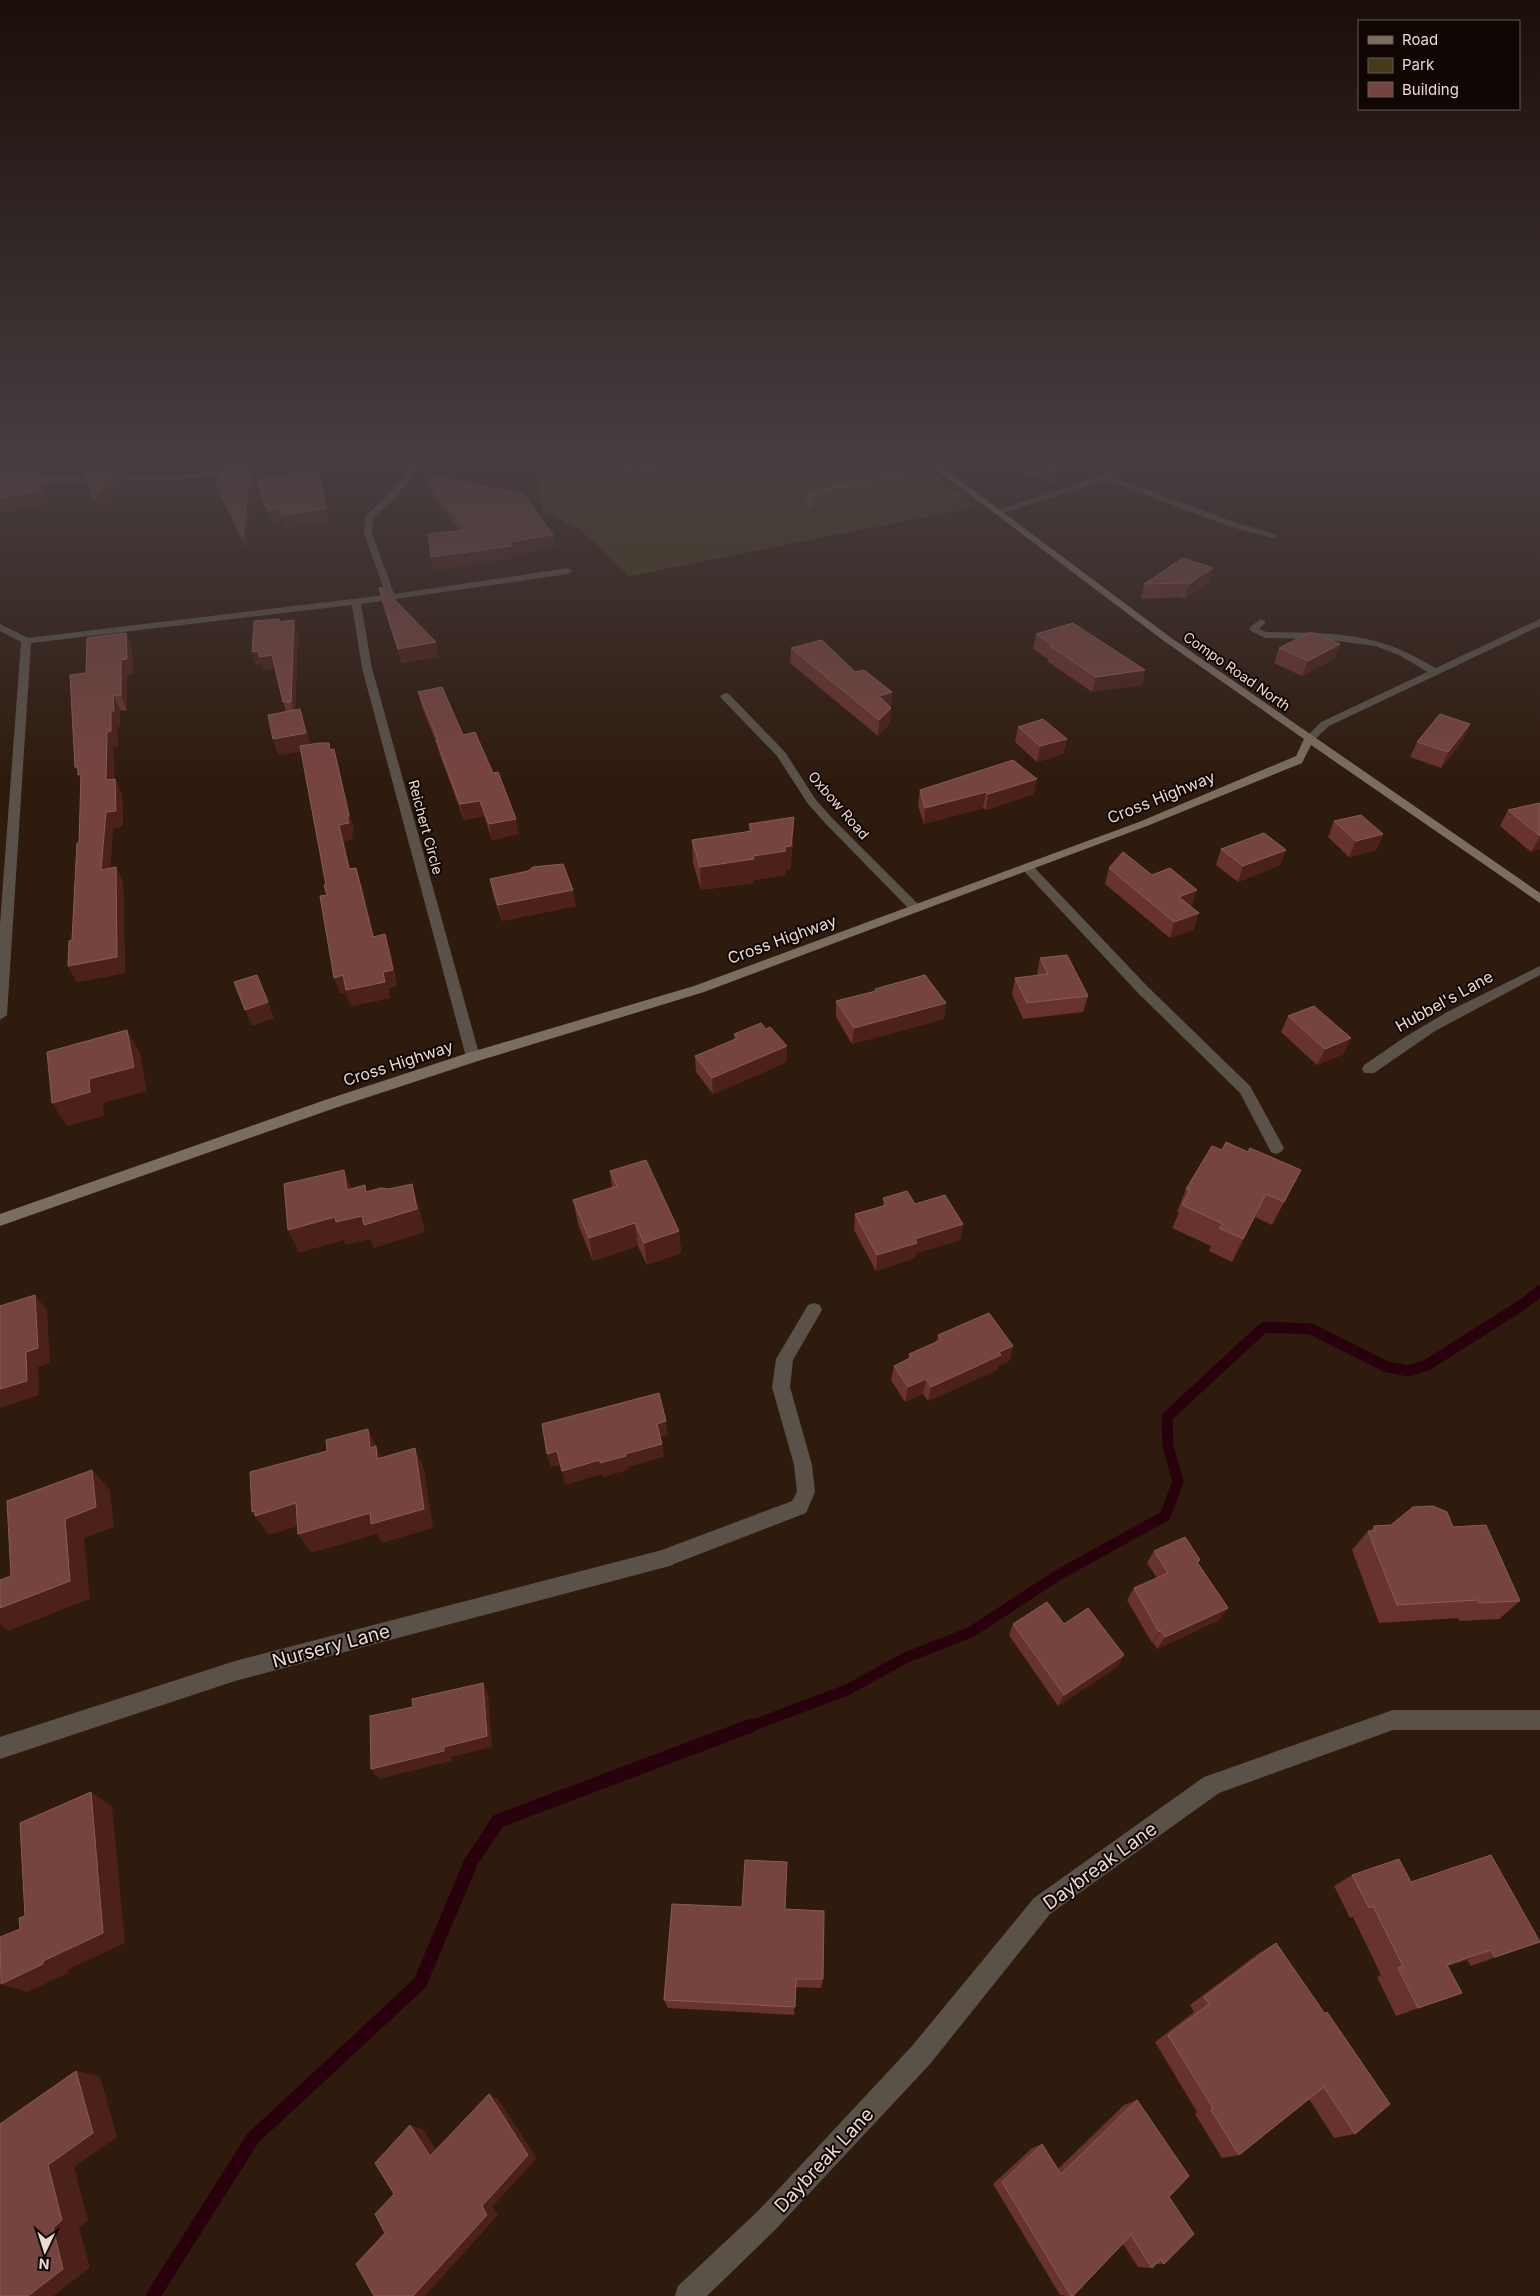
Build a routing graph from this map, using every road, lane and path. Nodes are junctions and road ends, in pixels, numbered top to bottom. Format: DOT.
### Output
graph roads {
  1 [pos="379,564"];
  2 [pos="1066,564"];
  3 [pos="568,571"];
  4 [pos="391,597"];
  5 [pos="356,602"];
  6 [pos="1261,622"];
  7 [pos="1540,622"];
  8 [pos="0,627"];
  9 [pos="26,640"];
  10 [pos="1435,672"];
  11 [pos="725,696"];
  12 [pos="1309,739"];
  13 [pos="1027,867"];
  14 [pos="1540,899"];
  15 [pos="915,908"];
  16 [pos="1540,970"];
  17 [pos="0,1015"];
  18 [pos="473,1057"];
  19 [pos="1368,1069"];
  20 [pos="1276,1148"];
  21 [pos="0,1220"];
  22 [pos="814,1310"];
  23 [pos="1540,1720"];
  24 [pos="0,1748"];
  25 [pos="688,2296"];
  1 -- 4 [label="street"];
  2 -- 12 [label="main road, Compo Road North"];
  3 -- 4 [label="street"];
  4 -- 5 [label="street"];
  5 -- 9 [label="street"];
  5 -- 18 [label="street, Reichert Circle"];
  6 -- 10 [label="street"];
  7 -- 10 [label="street, Cross Highway"];
  8 -- 9 [label="street"];
  9 -- 17 [label="street"];
  10 -- 12 [label="street, Cross Highway"];
  11 -- 15 [label="street, Oxbow Road"];
  12 -- 13 [label="main road, Cross Highway"];
  12 -- 14 [label="main road, Compo Road North"];
  13 -- 15 [label="main road, Cross Highway"];
  13 -- 20 [label="street"];
  15 -- 18 [label="main road, Cross Highway"];
  16 -- 19 [label="street, Hubbel's Lane"];
  18 -- 21 [label="main road, Cross Highway"];
  22 -- 24 [label="street, Nursery Lane"];
  23 -- 25 [label="street, Daybreak Lane"];
}
